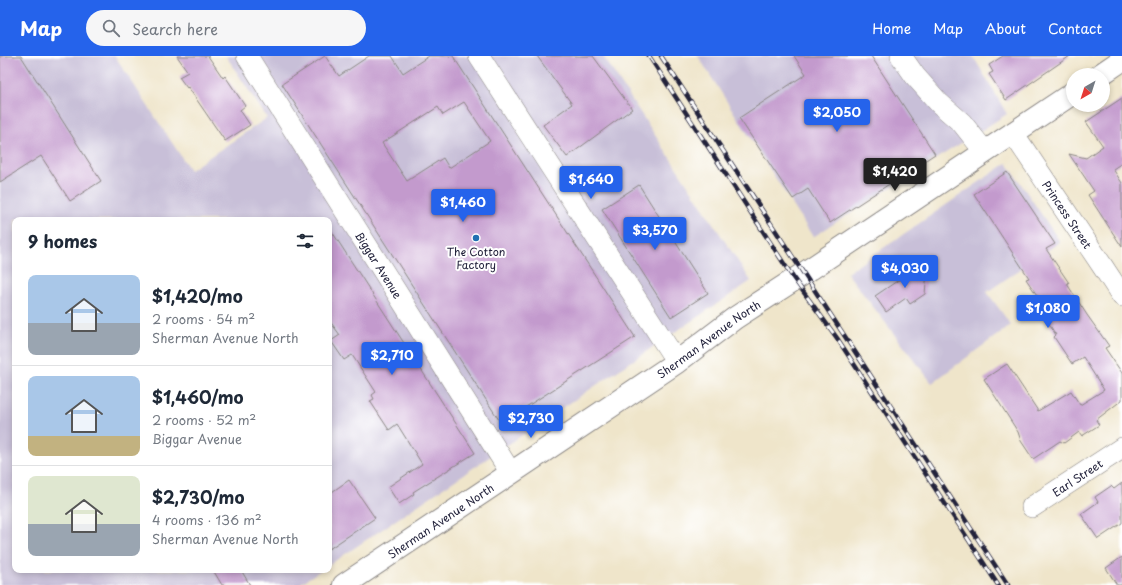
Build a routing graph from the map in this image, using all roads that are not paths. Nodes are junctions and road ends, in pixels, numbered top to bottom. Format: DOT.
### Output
graph roads {
  1 [pos="247,56"];
  2 [pos="478,56"];
  3 [pos="901,56"];
  4 [pos="1122,60"];
  5 [pos="1110,68"];
  6 [pos="1066,98"];
  7 [pos="1013,133"];
  8 [pos="985,152"];
  9 [pos="1122,296"];
  10 [pos="677,362"];
  11 [pos="1122,448"];
  12 [pos="511,473"];
  13 [pos="1032,507"];
  14 [pos="344,585"];
  1 -- 12 [label="street, Biggar Avenue"];
  2 -- 10 [label="street"];
  3 -- 8 [label="street"];
  4 -- 5 [label="main road"];
  6 -- 7 [label="main road, Sherman Avenue North"];
  7 -- 8 [label="main road, Sherman Avenue North"];
  7 -- 9 [label="street, Princess Street"];
  8 -- 10 [label="main road, Sherman Avenue North"];
  10 -- 12 [label="main road, Sherman Avenue North"];
  11 -- 13 [label="street, Earl Street"];
  12 -- 14 [label="main road, Sherman Avenue North"];
}
